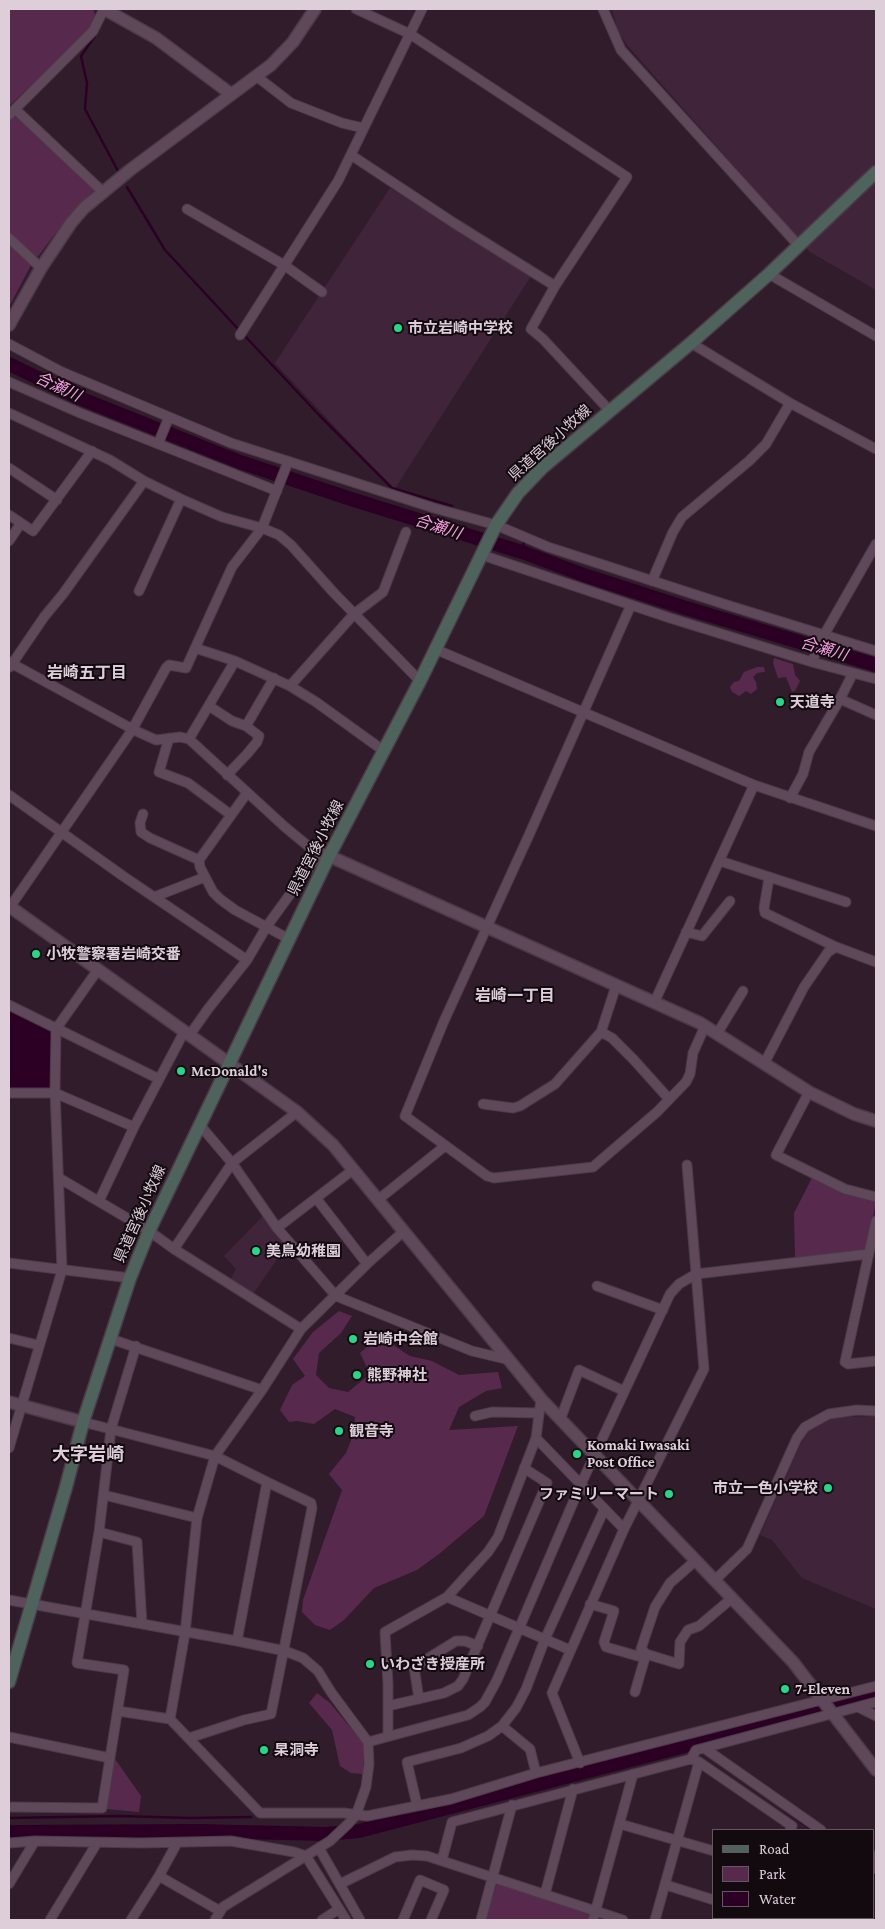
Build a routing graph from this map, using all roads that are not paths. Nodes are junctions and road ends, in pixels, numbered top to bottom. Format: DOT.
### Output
graph roads {
  1 [pos="104,9"];
  2 [pos="314,9"];
  3 [pos="356,9"];
  4 [pos="422,9"];
  5 [pos="603,9"];
  6 [pos="410,34"];
  7 [pos="256,76"];
  8 [pos="231,94"];
  9 [pos="12,112"];
  10 [pos="363,128"];
  11 [pos="351,155"];
  12 [pos="876,172"];
  13 [pos="103,192"];
  14 [pos="187,209"];
  15 [pos="9,238"];
  16 [pos="799,246"];
  17 [pos="281,263"];
  18 [pos="41,268"];
  19 [pos="769,274"];
  20 [pos="555,286"];
  21 [pos="322,292"];
  22 [pos="9,325"];
  23 [pos="240,335"];
  24 [pos="876,336"];
  25 [pos="691,343"];
  26 [pos="9,344"];
  27 [pos="9,382"];
  28 [pos="790,403"];
  29 [pos="610,411"];
  30 [pos="9,413"];
  31 [pos="169,417"];
  32 [pos="158,444"];
  33 [pos="876,449"];
  34 [pos="92,451"];
  35 [pos="287,464"];
  36 [pos="9,468"];
  37 [pos="144,481"];
  38 [pos="278,489"];
  39 [pos="181,499"];
  40 [pos="57,500"];
  41 [pos="9,515"];
  42 [pos="21,523"];
  43 [pos="494,527"];
  44 [pos="262,528"];
  45 [pos="406,532"];
  46 [pos="9,541"];
  47 [pos="876,544"];
  48 [pos="482,555"];
  49 [pos="652,582"];
  50 [pos="139,591"];
  51 [pos="631,605"];
  52 [pos="354,614"];
  53 [pos="824,635"];
  54 [pos="195,648"];
  55 [pos="436,649"];
  56 [pos="876,651"];
  57 [pos="814,657"];
  58 [pos="235,661"];
  59 [pos="10,665"];
  60 [pos="853,673"];
  61 [pos="274,678"];
  62 [pos="876,680"];
  63 [pos="420,681"];
  64 [pos="290,686"];
  65 [pos="840,699"];
  66 [pos="209,706"];
  67 [pos="583,713"];
  68 [pos="876,715"];
  69 [pos="246,726"];
  70 [pos="132,730"];
  71 [pos="169,738"];
  72 [pos="189,739"];
  73 [pos="384,750"];
  74 [pos="227,775"];
  75 [pos="754,785"];
  76 [pos="247,793"];
  77 [pos="9,794"];
  78 [pos="790,798"];
  79 [pos="142,814"];
  80 [pos="232,815"];
  81 [pos="876,826"];
  82 [pos="62,833"];
  83 [pos="324,854"];
  84 [pos="199,860"];
  85 [pos="720,861"];
  86 [pos="205,877"];
  87 [pos="769,878"];
  88 [pos="154,897"];
  89 [pos="730,901"];
  90 [pos="846,902"];
  91 [pos="9,906"];
  92 [pos="267,926"];
  93 [pos="487,929"];
  94 [pos="686,932"];
  95 [pos="288,939"];
  96 [pos="836,947"];
  97 [pos="247,960"];
  98 [pos="876,962"];
  99 [pos="97,971"];
  100 [pos="616,986"];
  101 [pos="743,991"];
  102 [pos="654,1003"];
  103 [pos="9,1005"];
  104 [pos="705,1026"];
  105 [pos="56,1029"];
  106 [pos="601,1032"];
  107 [pos="186,1034"];
  108 [pos="717,1034"];
  109 [pos="765,1062"];
  110 [pos="229,1065"];
  111 [pos="159,1078"];
  112 [pos="809,1092"];
  113 [pos="9,1093"];
  114 [pos="55,1093"];
  115 [pos="669,1099"];
  116 [pos="484,1104"];
  117 [pos="297,1112"];
  118 [pos="876,1121"];
  119 [pos="199,1124"];
  120 [pos="134,1127"];
  121 [pos="445,1146"];
  122 [pos="232,1163"];
  123 [pos="687,1165"];
  124 [pos="354,1170"];
  125 [pos="59,1178"];
  126 [pos="876,1197"];
  127 [pos="316,1198"];
  128 [pos="379,1199"];
  129 [pos="99,1201"];
  130 [pos="876,1221"];
  131 [pos="277,1228"];
  132 [pos="149,1231"];
  133 [pos="404,1231"];
  134 [pos="174,1249"];
  135 [pos="868,1254"];
  136 [pos="9,1263"];
  137 [pos="367,1264"];
  138 [pos="62,1270"];
  139 [pos="696,1274"];
  140 [pos="130,1278"];
  141 [pos="597,1286"];
  142 [pos="336,1296"];
  143 [pos="663,1310"];
  144 [pos="301,1329"];
  145 [pos="9,1338"];
  146 [pos="111,1339"];
  147 [pos="38,1345"];
  148 [pos="136,1346"];
  149 [pos="510,1360"];
  150 [pos="876,1361"];
  151 [pos="262,1390"];
  152 [pos="624,1391"];
  153 [pos="541,1399"];
  154 [pos="9,1402"];
  155 [pos="22,1406"];
  156 [pos="876,1411"];
  157 [pos="538,1413"];
  158 [pos="475,1416"];
  159 [pos="560,1420"];
  160 [pos="84,1422"];
  161 [pos="111,1430"];
  162 [pos="536,1438"];
  163 [pos="9,1448"];
  164 [pos="594,1455"];
  165 [pos="215,1456"];
  166 [pos="524,1468"];
  167 [pos="267,1482"];
  168 [pos="581,1484"];
  169 [pos="104,1495"];
  170 [pos="637,1500"];
  171 [pos="604,1510"];
  172 [pos="197,1518"];
  173 [pos="624,1529"];
  174 [pos="99,1532"];
  175 [pos="695,1561"];
  176 [pos="714,1581"];
  177 [pos="447,1597"];
  178 [pos="731,1598"];
  179 [pos="9,1600"];
  180 [pos="590,1604"];
  181 [pos="31,1606"];
  182 [pos="491,1615"];
  183 [pos="86,1616"];
  184 [pos="142,1624"];
  185 [pos="520,1628"];
  186 [pos="185,1633"];
  187 [pos="545,1639"];
  188 [pos="237,1642"];
  189 [pos="478,1646"];
  190 [pos="570,1650"];
  191 [pos="285,1651"];
  192 [pos="646,1654"];
  193 [pos="9,1682"];
  194 [pos="876,1686"];
  195 [pos="635,1692"];
  196 [pos="419,1699"];
  197 [pos="824,1700"];
  198 [pos="876,1702"];
  199 [pos="388,1706"];
  200 [pos="858,1707"];
  201 [pos="118,1711"];
  202 [pos="834,1714"];
  203 [pos="876,1716"];
  204 [pos="170,1719"];
  205 [pos="502,1726"];
  206 [pos="388,1735"];
  207 [pos="9,1737"];
  208 [pos="188,1738"];
  209 [pos="368,1742"];
  210 [pos="701,1749"];
  211 [pos="110,1758"];
  212 [pos="695,1760"];
  213 [pos="580,1763"];
  214 [pos="876,1770"];
  215 [pos="536,1773"];
  216 [pos="633,1774"];
  217 [pos="573,1789"];
  218 [pos="417,1805"];
  219 [pos="512,1806"];
  220 [pos="9,1807"];
  221 [pos="356,1814"];
  222 [pos="620,1824"];
  223 [pos="790,1829"];
  224 [pos="820,1829"];
  225 [pos="677,1840"];
  226 [pos="35,1841"];
  227 [pos="9,1843"];
  228 [pos="97,1843"];
  229 [pos="177,1843"];
  230 [pos="319,1848"];
  231 [pos="712,1850"];
  232 [pos="306,1856"];
  233 [pos="442,1860"];
  234 [pos="159,1876"];
  235 [pos="493,1877"];
  236 [pos="9,1884"];
  237 [pos="340,1884"];
  238 [pos="666,1885"];
  239 [pos="545,1894"];
  240 [pos="712,1899"];
  241 [pos="339,1909"];
  242 [pos="220,1911"];
  243 [pos="595,1916"];
  244 [pos="50,1920"];
  245 [pos="131,1920"];
  246 [pos="215,1920"];
  247 [pos="322,1920"];
  248 [pos="346,1920"];
  249 [pos="360,1920"];
  250 [pos="403,1920"];
  251 [pos="431,1920"];
  252 [pos="481,1920"];
  253 [pos="623,1920"];
  254 [pos="655,1920"];
  1 -- 8 [label="street"];
  1 -- 9 [label="street"];
  2 -- 7 [label="street"];
  3 -- 6 [label="street"];
  4 -- 6 [label="street"];
  5 -- 16 [label="street"];
  6 -- 10 [label="street"];
  6 -- 20 [label="street"];
  7 -- 8 [label="street"];
  7 -- 10 [label="street"];
  8 -- 13 [label="street"];
  9 -- 13 [label="street"];
  10 -- 11 [label="street"];
  11 -- 17 [label="street"];
  11 -- 20 [label="street"];
  12 -- 16 [label="main road, 県道宮後小牧線"];
  13 -- 18 [label="street"];
  14 -- 17 [label="street"];
  15 -- 18 [label="street"];
  16 -- 19 [label="main road, 県道宮後小牧線"];
  17 -- 21 [label="street"];
  17 -- 23 [label="street"];
  18 -- 22 [label="street"];
  19 -- 24 [label="street"];
  19 -- 25 [label="main road, 県道宮後小牧線"];
  20 -- 29 [label="street"];
  25 -- 28 [label="street"];
  25 -- 29 [label="main road, 県道宮後小牧線"];
  26 -- 31 [label="street"];
  27 -- 32 [label="street"];
  28 -- 33 [label="street"];
  28 -- 49 [label="street"];
  29 -- 43 [label="main road, 県道宮後小牧線"];
  30 -- 34 [label="street"];
  31 -- 32 [label="street"];
  31 -- 35 [label="street"];
  32 -- 38 [label="street"];
  34 -- 37 [label="street"];
  34 -- 40 [label="street"];
  35 -- 38 [label="street"];
  35 -- 43 [label="street"];
  36 -- 40 [label="street"];
  37 -- 39 [label="street"];
  37 -- 59 [label="street"];
  38 -- 44 [label="street"];
  39 -- 44 [label="street"];
  39 -- 50 [label="street"];
  40 -- 42 [label="street"];
  41 -- 42 [label="street"];
  42 -- 46 [label="street"];
  43 -- 48 [label="main road, 県道宮後小牧線"];
  43 -- 49 [label="street"];
  44 -- 52 [label="street"];
  44 -- 54 [label="street"];
  45 -- 52 [label="street"];
  47 -- 53 [label="street"];
  48 -- 51 [label="street"];
  48 -- 55 [label="main road, 県道宮後小牧線"];
  49 -- 53 [label="street"];
  51 -- 60 [label="street"];
  51 -- 67 [label="street"];
  52 -- 63 [label="street"];
  52 -- 64 [label="street"];
  53 -- 56 [label="street"];
  53 -- 57 [label="street"];
  54 -- 58 [label="street"];
  54 -- 70 [label="street"];
  55 -- 63 [label="main road, 県道宮後小牧線"];
  55 -- 67 [label="street"];
  58 -- 61 [label="street"];
  58 -- 66 [label="street"];
  59 -- 70 [label="street"];
  60 -- 62 [label="street"];
  60 -- 65 [label="street"];
  61 -- 64 [label="street"];
  61 -- 69 [label="street"];
  63 -- 73 [label="main road, 県道宮後小牧線"];
  64 -- 73 [label="street"];
  65 -- 68 [label="street"];
  65 -- 78 [label="street"];
  66 -- 69 [label="street"];
  66 -- 72 [label="street"];
  67 -- 75 [label="street"];
  67 -- 93 [label="street"];
  69 -- 74 [label="street"];
  70 -- 71 [label="street"];
  70 -- 82 [label="street"];
  71 -- 72 [label="street"];
  71 -- 80 [label="street"];
  72 -- 74 [label="street"];
  73 -- 83 [label="main road, 県道宮後小牧線"];
  74 -- 76 [label="street"];
  75 -- 78 [label="street"];
  75 -- 85 [label="street"];
  76 -- 80 [label="street"];
  76 -- 83 [label="street"];
  77 -- 82 [label="street"];
  78 -- 81 [label="street"];
  79 -- 84 [label="street"];
  80 -- 84 [label="street"];
  82 -- 88 [label="street"];
  82 -- 91 [label="street"];
  83 -- 92 [label="street"];
  83 -- 93 [label="street"];
  83 -- 95 [label="main road, 県道宮後小牧線"];
  84 -- 86 [label="street"];
  85 -- 87 [label="street"];
  85 -- 94 [label="street"];
  86 -- 88 [label="street"];
  86 -- 92 [label="street"];
  87 -- 90 [label="street"];
  87 -- 96 [label="street"];
  88 -- 97 [label="street"];
  89 -- 94 [label="street"];
  91 -- 99 [label="street"];
  92 -- 95 [label="street"];
  92 -- 97 [label="street"];
  93 -- 100 [label="street"];
  93 -- 121 [label="street"];
  94 -- 102 [label="street"];
  95 -- 110 [label="main road, 県道宮後小牧線"];
  96 -- 98 [label="street"];
  96 -- 109 [label="street"];
  97 -- 107 [label="street"];
  99 -- 105 [label="street"];
  99 -- 107 [label="street"];
  100 -- 102 [label="street"];
  100 -- 106 [label="street"];
  101 -- 108 [label="street"];
  102 -- 104 [label="street"];
  103 -- 105 [label="street"];
  104 -- 108 [label="street"];
  104 -- 115 [label="street"];
  105 -- 111 [label="street"];
  105 -- 114 [label="street"];
  106 -- 115 [label="street"];
  106 -- 116 [label="street"];
  107 -- 110 [label="street"];
  107 -- 111 [label="street"];
  108 -- 109 [label="street"];
  109 -- 112 [label="street"];
  110 -- 117 [label="street"];
  110 -- 119 [label="main road, 県道宮後小牧線"];
  111 -- 120 [label="street"];
  112 -- 118 [label="street"];
  112 -- 126 [label="street"];
  113 -- 114 [label="street"];
  114 -- 120 [label="street"];
  114 -- 125 [label="street"];
  115 -- 121 [label="street"];
  117 -- 122 [label="street"];
  117 -- 124 [label="street"];
  119 -- 122 [label="street"];
  119 -- 132 [label="main road, 県道宮後小牧線"];
  120 -- 129 [label="street"];
  121 -- 128 [label="street"];
  122 -- 131 [label="street"];
  122 -- 134 [label="street"];
  123 -- 139 [label="street"];
  124 -- 127 [label="street"];
  124 -- 128 [label="street"];
  125 -- 129 [label="street"];
  125 -- 138 [label="street"];
  127 -- 131 [label="street"];
  127 -- 137 [label="street"];
  128 -- 133 [label="street"];
  129 -- 132 [label="street"];
  130 -- 135 [label="street"];
  131 -- 142 [label="street"];
  132 -- 134 [label="street"];
  132 -- 140 [label="main road, 県道宮後小牧線"];
  133 -- 137 [label="street"];
  133 -- 149 [label="street"];
  134 -- 144 [label="street"];
  135 -- 139 [label="street"];
  135 -- 150 [label="street"];
  136 -- 138 [label="street"];
  137 -- 142 [label="street"];
  138 -- 140 [label="street"];
  138 -- 147 [label="street"];
  139 -- 143 [label="street"];
  139 -- 170 [label="street"];
  140 -- 146 [label="main road, 県道宮後小牧線"];
  141 -- 143 [label="street"];
  142 -- 144 [label="street"];
  142 -- 149 [label="street"];
  143 -- 152 [label="street"];
  144 -- 151 [label="street"];
  145 -- 147 [label="street"];
  146 -- 148 [label="street"];
  146 -- 160 [label="main road, 県道宮後小牧線"];
  147 -- 155 [label="street"];
  148 -- 151 [label="street"];
  148 -- 161 [label="street"];
  149 -- 153 [label="street"];
  151 -- 165 [label="street"];
  152 -- 159 [label="street"];
  152 -- 164 [label="street"];
  153 -- 157 [label="street"];
  153 -- 159 [label="street"];
  154 -- 155 [label="street"];
  155 -- 160 [label="street"];
  155 -- 163 [label="street"];
  156 -- 176 [label="street"];
  157 -- 158 [label="street"];
  157 -- 162 [label="street"];
  159 -- 164 [label="street"];
  160 -- 161 [label="street"];
  160 -- 181 [label="main road, 県道宮後小牧線"];
  161 -- 165 [label="street"];
  161 -- 169 [label="street"];
  162 -- 166 [label="street"];
  162 -- 168 [label="street"];
  164 -- 168 [label="street"];
  164 -- 170 [label="street"];
  165 -- 167 [label="street"];
  165 -- 172 [label="street"];
  166 -- 177 [label="street"];
  166 -- 182 [label="street"];
  167 -- 188 [label="street"];
  167 -- 191 [label="street"];
  168 -- 171 [label="street"];
  168 -- 185 [label="street"];
  169 -- 172 [label="street"];
  169 -- 174 [label="street"];
  170 -- 173 [label="street"];
  170 -- 175 [label="street"];
  171 -- 173 [label="street"];
  171 -- 187 [label="street"];
  172 -- 186 [label="street"];
  173 -- 180 [label="street"];
  174 -- 183 [label="street"];
  174 -- 184 [label="street"];
  175 -- 176 [label="street"];
  175 -- 192 [label="street"];
  176 -- 178 [label="street"];
  177 -- 182 [label="street"];
  177 -- 199 [label="street"];
  178 -- 192 [label="street"];
  178 -- 197 [label="street"];
  179 -- 181 [label="street"];
  180 -- 190 [label="street"];
  180 -- 192 [label="street"];
  181 -- 183 [label="street"];
  181 -- 193 [label="main road, 県道宮後小牧線"];
  182 -- 185 [label="street"];
  182 -- 189 [label="street"];
  183 -- 184 [label="street"];
  183 -- 201 [label="street"];
  184 -- 186 [label="street"];
  185 -- 187 [label="street"];
  185 -- 206 [label="street"];
  186 -- 188 [label="street"];
  186 -- 204 [label="street"];
  187 -- 190 [label="street"];
  187 -- 205 [label="street"];
  188 -- 191 [label="street"];
  189 -- 196 [label="street"];
  189 -- 196 [label="street"];
  190 -- 213 [label="street"];
  191 -- 208 [label="street"];
  191 -- 209 [label="street"];
  192 -- 195 [label="street"];
  194 -- 197 [label="street"];
  196 -- 199 [label="street"];
  197 -- 202 [label="street"];
  197 -- 213 [label="street"];
  198 -- 200 [label="street"];
  199 -- 206 [label="street"];
  200 -- 202 [label="street"];
  200 -- 203 [label="street"];
  201 -- 204 [label="street"];
  201 -- 211 [label="street"];
  202 -- 210 [label="street"];
  202 -- 214 [label="street"];
  204 -- 208 [label="street"];
  205 -- 215 [label="street"];
  205 -- 218 [label="street"];
  206 -- 209 [label="street"];
  207 -- 211 [label="street"];
  208 -- 221 [label="street"];
  209 -- 221 [label="street"];
  210 -- 212 [label="street"];
  210 -- 224 [label="street"];
  211 -- 220 [label="street"];
  212 -- 216 [label="street"];
  212 -- 223 [label="street"];
  212 -- 225 [label="street"];
  213 -- 215 [label="street"];
  215 -- 218 [label="street"];
  216 -- 217 [label="street"];
  216 -- 222 [label="street"];
  217 -- 219 [label="street"];
  217 -- 239 [label="street"];
  218 -- 221 [label="street"];
  219 -- 233 [label="street"];
  219 -- 235 [label="street"];
  221 -- 230 [label="street"];
  222 -- 225 [label="street"];
  222 -- 243 [label="street"];
  225 -- 231 [label="street"];
  225 -- 238 [label="street"];
  226 -- 227 [label="street"];
  226 -- 228 [label="street"];
  226 -- 236 [label="street"];
  228 -- 229 [label="street"];
  228 -- 244 [label="street"];
  229 -- 232 [label="street"];
  229 -- 234 [label="street"];
  230 -- 232 [label="street"];
  230 -- 237 [label="street"];
  232 -- 241 [label="street"];
  232 -- 242 [label="street"];
  233 -- 235 [label="street"];
  233 -- 237 [label="street"];
  234 -- 242 [label="street"];
  234 -- 245 [label="street"];
  235 -- 239 [label="street"];
  235 -- 252 [label="street"];
  237 -- 249 [label="street"];
  238 -- 240 [label="street"];
  238 -- 254 [label="street"];
  239 -- 243 [label="street"];
  241 -- 247 [label="street"];
  241 -- 248 [label="street"];
  242 -- 246 [label="street"];
  243 -- 253 [label="street"];
  250 -- 251 [label="street"];
}
